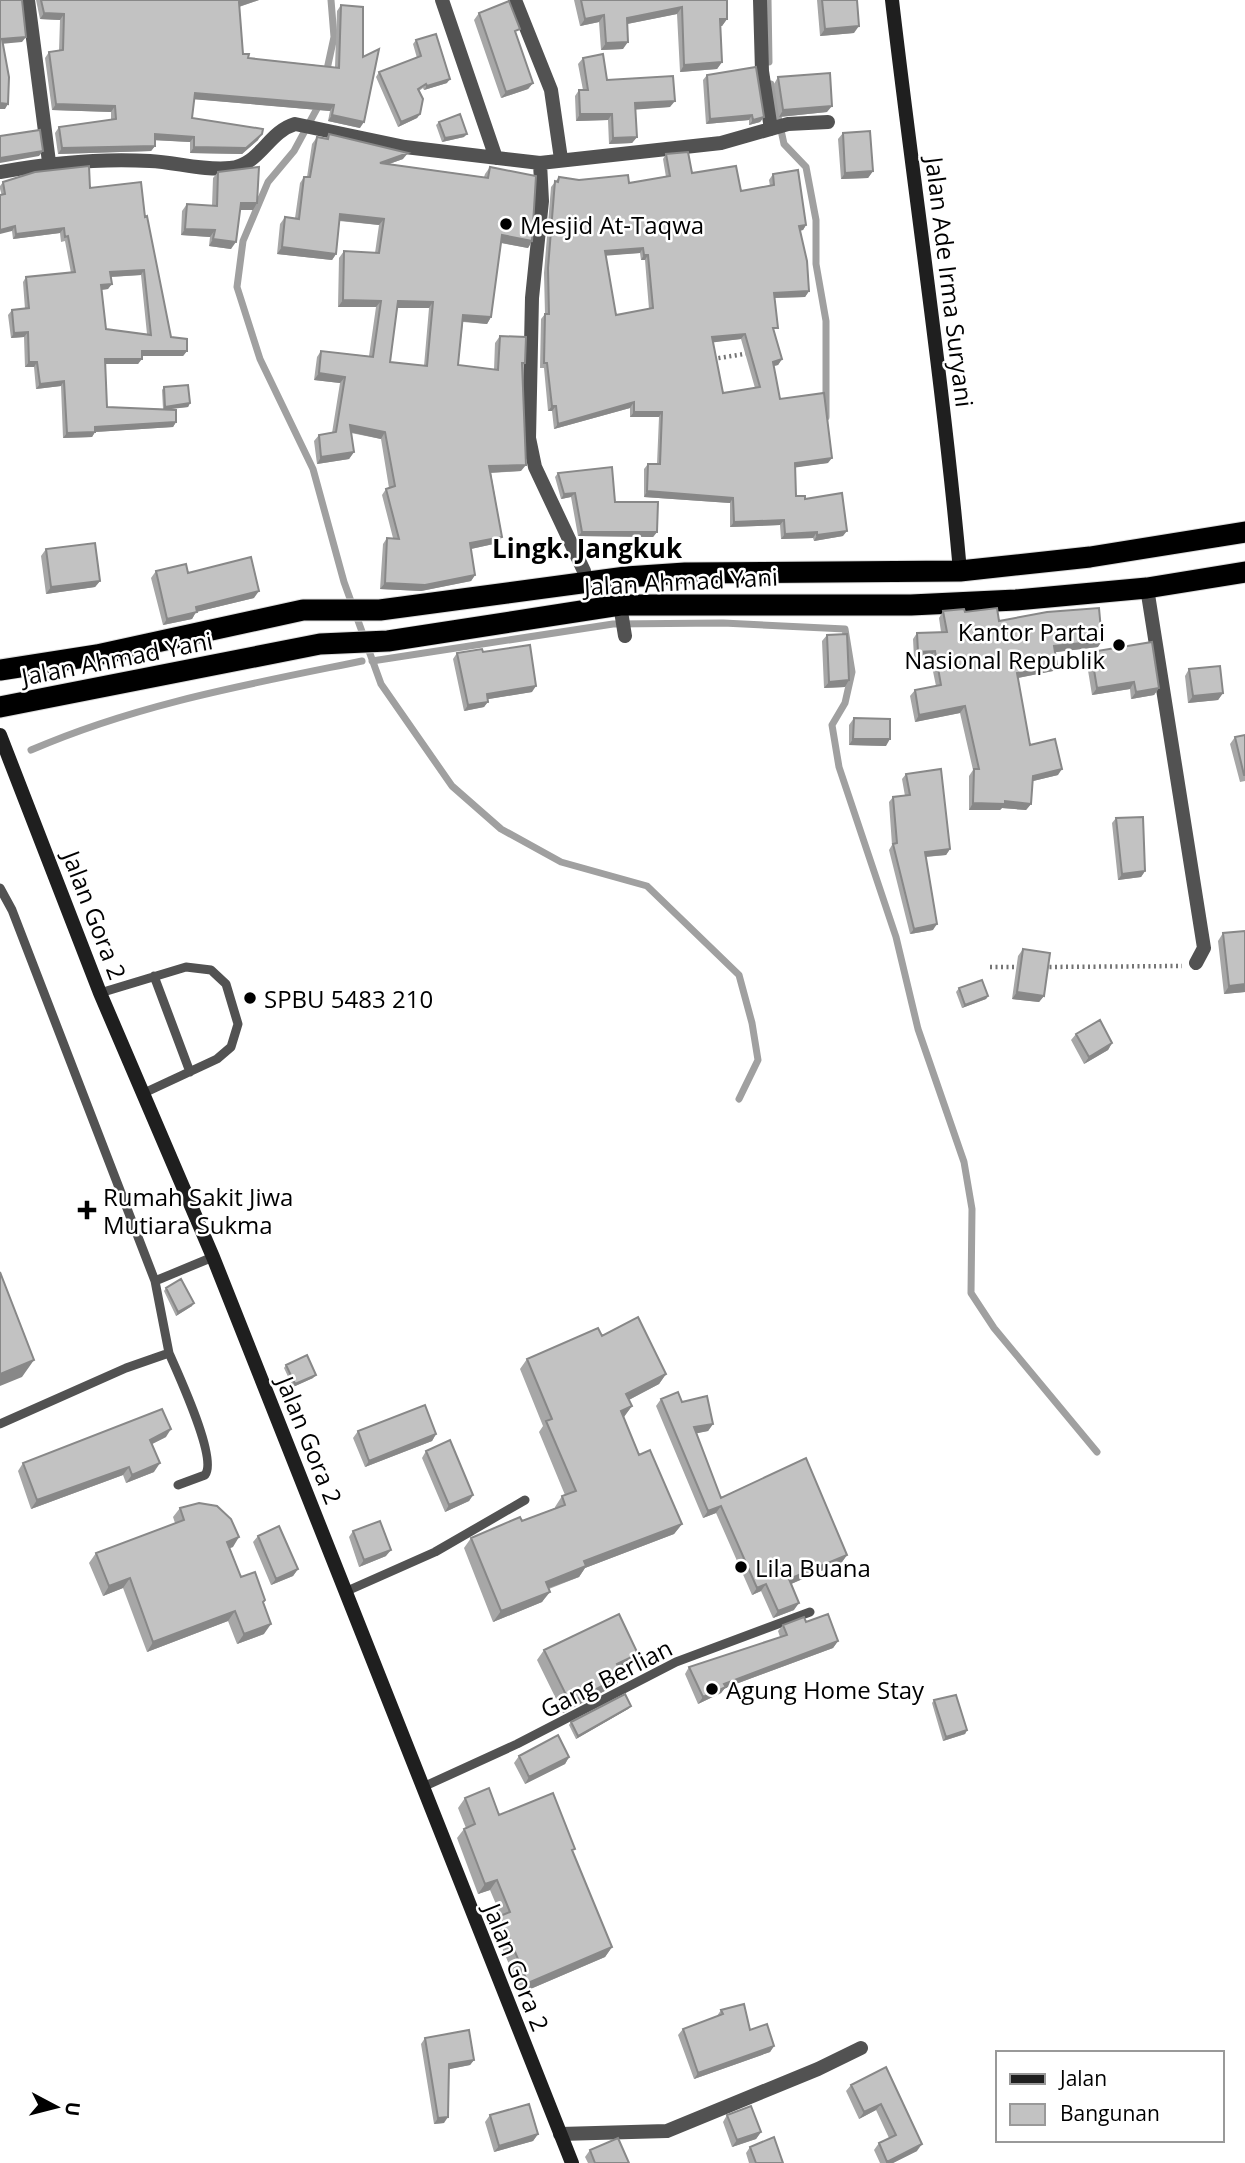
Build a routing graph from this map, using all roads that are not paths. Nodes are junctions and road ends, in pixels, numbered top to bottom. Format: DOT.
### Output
graph roads {
  1 [pos="27,0"];
  2 [pos="442,0"];
  3 [pos="515,0"];
  4 [pos="760,0"];
  5 [pos="892,0"];
  6 [pos="828,122"];
  7 [pos="778,127"];
  8 [pos="496,158"];
  9 [pos="561,159"];
  10 [pos="49,162"];
  11 [pos="540,163"];
  12 [pos="0,172"];
  13 [pos="1245,532"];
  14 [pos="960,571"];
  15 [pos="1245,572"];
  16 [pos="586,583"];
  17 [pos="1147,588"];
  18 [pos="442,603"];
  19 [pos="621,611"];
  20 [pos="268,618"];
  21 [pos="449,632"];
  22 [pos="625,636"];
  23 [pos="278,652"];
  24 [pos="0,670"];
  25 [pos="0,707"];
  26 [pos="0,735"];
  27 [pos="0,888"];
  28 [pos="1196,963"];
  29 [pos="154,976"];
  30 [pos="100,993"];
  31 [pos="190,1072"];
  32 [pos="144,1093"];
  33 [pos="214,1257"];
  34 [pos="155,1281"];
  35 [pos="169,1353"];
  36 [pos="0,1424"];
  37 [pos="178,1485"];
  38 [pos="525,1500"];
  39 [pos="346,1591"];
  40 [pos="810,1612"];
  41 [pos="423,1787"];
  42 [pos="861,2048"];
  43 [pos="560,2134"];
  44 [pos="572,2163"];
  1 -- 10 [label="street"];
  2 -- 8 [label="street"];
  3 -- 9 [label="street"];
  4 -- 7 [label="street"];
  5 -- 14 [label="street, Jalan Ade Irma Suryani"];
  6 -- 7 [label="street"];
  7 -- 9 [label="street"];
  8 -- 10 [label="street"];
  8 -- 11 [label="street"];
  9 -- 11 [label="street"];
  10 -- 12 [label="street"];
  11 -- 16 [label="street"];
  13 -- 14 [label="highway"];
  14 -- 16 [label="highway"];
  15 -- 17 [label="highway, Jalan Ahmad Yani"];
  16 -- 18 [label="highway"];
  17 -- 19 [label="highway, Jalan Ahmad Yani"];
  17 -- 28 [label="street"];
  18 -- 20 [label="highway"];
  18 -- 21 [label="highway"];
  19 -- 21 [label="highway, Jalan Ahmad Yani"];
  19 -- 22 [label="street"];
  20 -- 23 [label="highway"];
  20 -- 24 [label="highway"];
  21 -- 23 [label="highway, Jalan Ahmad Yani"];
  23 -- 25 [label="highway, Jalan Ahmad Yani"];
  26 -- 30 [label="street, Jalan Gora 2"];
  27 -- 34 [label="lane"];
  29 -- 30 [label="lane"];
  29 -- 31 [label="lane"];
  29 -- 31 [label="lane"];
  30 -- 32 [label="street, Jalan Gora 2"];
  31 -- 32 [label="lane"];
  32 -- 33 [label="street, Jalan Gora 2"];
  33 -- 34 [label="lane"];
  33 -- 39 [label="street, Jalan Gora 2"];
  34 -- 35 [label="lane"];
  35 -- 36 [label="lane"];
  35 -- 37 [label="lane"];
  38 -- 39 [label="lane"];
  39 -- 41 [label="street, Jalan Gora 2"];
  40 -- 41 [label="lane, Gang Berlian"];
  41 -- 43 [label="street, Jalan Gora 2"];
  42 -- 43 [label="street"];
  43 -- 44 [label="street, Jalan Gora 2"];
}
